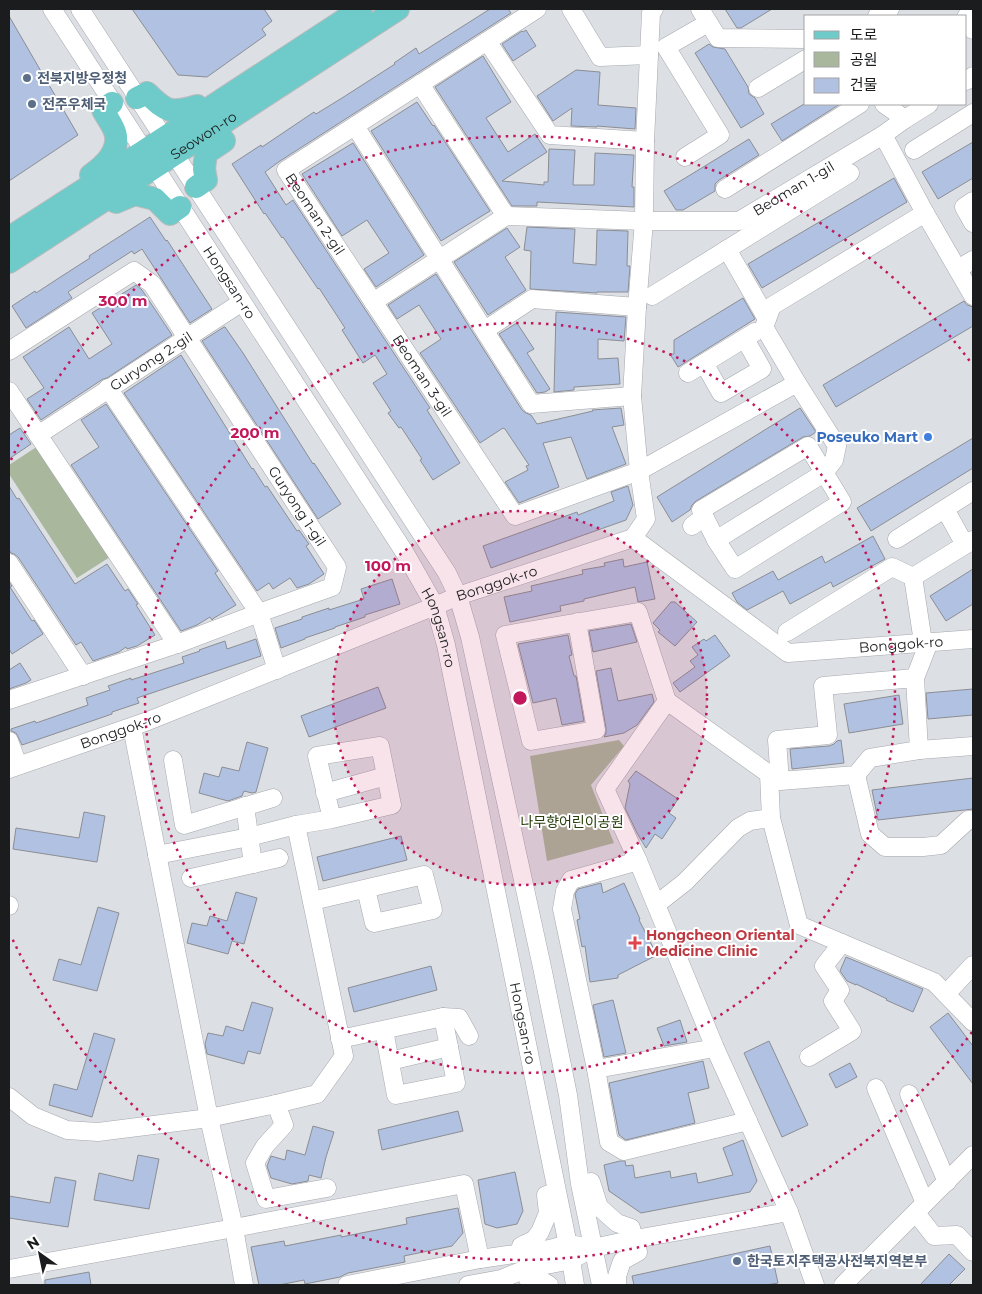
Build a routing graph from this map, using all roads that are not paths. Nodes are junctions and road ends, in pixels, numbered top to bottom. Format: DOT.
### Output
graph roads {
  1 [pos="52,9"];
  2 [pos="80,9"];
  3 [pos="361,9"];
  4 [pos="398,9"];
  5 [pos="537,9"];
  6 [pos="571,9"];
  7 [pos="654,9"];
  8 [pos="890,9"];
  9 [pos="879,15"];
  10 [pos="704,16"];
  11 [pos="967,18"];
  12 [pos="973,32"];
  13 [pos="804,39"];
  14 [pos="488,41"];
  15 [pos="649,55"];
  16 [pos="804,60"];
  17 [pos="420,84"];
  18 [pos="758,88"];
  19 [pos="137,98"];
  20 [pos="112,103"];
  21 [pos="858,105"];
  22 [pos="885,105"];
  23 [pos="927,105"];
  24 [pos="973,113"];
  25 [pos="905,119"];
  26 [pos="209,120"];
  27 [pos="355,126"];
  28 [pos="884,135"];
  29 [pos="645,141"];
  30 [pos="169,146"];
  31 [pos="914,150"];
  32 [pos="685,157"];
  33 [pos="149,159"];
  34 [pos="850,172"];
  35 [pos="88,187"];
  36 [pos="196,187"];
  37 [pos="725,189"];
  38 [pos="111,195"];
  39 [pos="973,201"];
  40 [pos="180,208"];
  41 [pos="925,213"];
  42 [pos="506,216"];
  43 [pos="644,221"];
  44 [pos="973,223"];
  45 [pos="9,238"];
  46 [pos="727,249"];
  47 [pos="440,259"];
  48 [pos="973,260"];
  49 [pos="9,262"];
  50 [pos="958,269"];
  51 [pos="652,296"];
  52 [pos="973,296"];
  53 [pos="242,302"];
  54 [pos="373,302"];
  55 [pos="637,308"];
  56 [pos="766,323"];
  57 [pos="484,330"];
  58 [pos="187,337"];
  59 [pos="745,339"];
  60 [pos="9,351"];
  61 [pos="704,363"];
  62 [pos="688,373"];
  63 [pos="797,383"];
  64 [pos="108,388"];
  65 [pos="9,391"];
  66 [pos="632,396"];
  67 [pos="38,435"];
  68 [pos="639,470"];
  69 [pos="824,472"];
  70 [pos="973,491"];
  71 [pos="945,509"];
  72 [pos="633,538"];
  73 [pos="897,539"];
  74 [pos="716,540"];
  75 [pos="969,543"];
  76 [pos="9,563"];
  77 [pos="913,577"];
  78 [pos="458,596"];
  79 [pos="435,606"];
  80 [pos="259,613"];
  81 [pos="577,622"];
  82 [pos="787,632"];
  83 [pos="973,639"];
  84 [pos="926,642"];
  85 [pos="177,644"];
  86 [pos="277,670"];
  87 [pos="84,676"];
  88 [pos="915,678"];
  89 [pos="9,700"];
  90 [pos="667,701"];
  91 [pos="132,727"];
  92 [pos="9,741"];
  93 [pos="973,746"];
  94 [pos="919,750"];
  95 [pos="173,760"];
  96 [pos="13,767"];
  97 [pos="856,775"];
  98 [pos="386,776"];
  99 [pos="325,792"];
  100 [pos="273,798"];
  101 [pos="245,806"];
  102 [pos="771,818"];
  103 [pos="332,819"];
  104 [pos="973,820"];
  105 [pos="296,825"];
  106 [pos="249,837"];
  107 [pos="157,855"];
  108 [pos="279,858"];
  109 [pos="638,861"];
  110 [pos="253,864"];
  111 [pos="192,878"];
  112 [pos="366,889"];
  113 [pos="312,901"];
  114 [pos="657,904"];
  115 [pos="842,943"];
  116 [pos="973,965"];
  117 [pos="946,994"];
  118 [pos="443,1017"];
  119 [pos="973,1022"];
  120 [pos="384,1030"];
  121 [pos="469,1036"];
  122 [pos="340,1039"];
  123 [pos="449,1047"];
  124 [pos="715,1048"];
  125 [pos="809,1058"];
  126 [pos="390,1061"];
  127 [pos="596,1069"];
  128 [pos="876,1088"];
  129 [pos="909,1094"];
  130 [pos="9,1097"];
  131 [pos="276,1104"];
  132 [pos="209,1118"];
  133 [pos="748,1121"];
  134 [pos="973,1155"];
  135 [pos="947,1182"];
  136 [pos="580,1184"];
  137 [pos="327,1188"];
  138 [pos="557,1192"];
  139 [pos="920,1208"];
  140 [pos="789,1212"];
  141 [pos="234,1228"];
  142 [pos="635,1239"];
  143 [pos="593,1248"];
  144 [pos="570,1252"];
  145 [pos="973,1252"];
  146 [pos="480,1260"];
  147 [pos="525,1260"];
  148 [pos="9,1268"];
  149 [pos="480,1284"];
  150 [pos="244,1285"];
  151 [pos="347,1285"];
  152 [pos="549,1285"];
  153 [pos="575,1285"];
  154 [pos="601,1285"];
  155 [pos="617,1285"];
  156 [pos="815,1285"];
  157 [pos="843,1285"];
  1 -- 20 [label="street, Hongsan-ro"];
  2 -- 19 [label="street, Hongsan-ro"];
  3 -- 26 [label="main road, Seowon-ro"];
  4 -- 26 [label="main road, Seowon-ro"];
  5 -- 14 [label="street, Beoman 2-gil"];
  6 -- 15 [label="street"];
  7 -- 15 [label="street"];
  8 -- 9 [label="street"];
  10 -- 13 [label="street"];
  10 -- 32 [label="street"];
  11 -- 12 [label="street"];
  14 -- 17 [label="street, Beoman 2-gil"];
  14 -- 29 [label="street"];
  15 -- 29 [label="street"];
  16 -- 18 [label="street"];
  17 -- 27 [label="street, Beoman 2-gil"];
  17 -- 42 [label="street"];
  19 -- 26 [label="main road"];
  19 -- 30 [label="street, Hongsan-ro"];
  20 -- 33 [label="street, Hongsan-ro"];
  20 -- 35 [label="main road"];
  21 -- 37 [label="street"];
  22 -- 25 [label="street"];
  23 -- 25 [label="street, Beoman 1-gil"];
  24 -- 31 [label="street"];
  25 -- 28 [label="street, Beoman 1-gil"];
  26 -- 30 [label="main road, Seowon-ro"];
  26 -- 36 [label="main road"];
  27 -- 47 [label="street"];
  27 -- 54 [label="street, Beoman 2-gil"];
  28 -- 41 [label="street"];
  28 -- 43 [label="street, Beoman 1-gil"];
  29 -- 43 [label="street"];
  30 -- 33 [label="main road, Seowon-ro"];
  30 -- 36 [label="street, Hongsan-ro"];
  33 -- 35 [label="main road, Seowon-ro"];
  33 -- 38 [label="main road, Seowon-ro"];
  33 -- 40 [label="street, Hongsan-ro"];
  34 -- 46 [label="street"];
  35 -- 45 [label="main road, Seowon-ro"];
  36 -- 78 [label="street, Hongsan-ro"];
  38 -- 40 [label="main road"];
  38 -- 49 [label="main road, Seowon-ro"];
  39 -- 44 [label="street"];
  40 -- 53 [label="street, Hongsan-ro"];
  41 -- 50 [label="street"];
  41 -- 56 [label="street"];
  42 -- 43 [label="street"];
  42 -- 47 [label="street"];
  43 -- 55 [label="street"];
  46 -- 51 [label="street"];
  46 -- 56 [label="street"];
  47 -- 54 [label="street"];
  47 -- 57 [label="street"];
  48 -- 50 [label="street"];
  50 -- 52 [label="street"];
  53 -- 58 [label="street"];
  53 -- 79 [label="street, Hongsan-ro"];
  54 -- 68 [label="street, Beoman 3-gil"];
  55 -- 57 [label="street"];
  55 -- 66 [label="street"];
  56 -- 59 [label="street"];
  56 -- 63 [label="street"];
  57 -- 66 [label="street"];
  58 -- 60 [label="street, Guryong 2-gil"];
  58 -- 64 [label="street, Guryong 2-gil"];
  58 -- 80 [label="street, Guryong 1-gil"];
  59 -- 61 [label="street"];
  59 -- 61 [label="street"];
  61 -- 62 [label="street"];
  63 -- 68 [label="street"];
  63 -- 69 [label="street"];
  64 -- 67 [label="street, Guryong 2-gil"];
  64 -- 80 [label="street"];
  65 -- 67 [label="street"];
  66 -- 68 [label="street"];
  67 -- 85 [label="street"];
  68 -- 72 [label="street"];
  69 -- 74 [label="street"];
  69 -- 74 [label="street"];
  69 -- 74 [label="street"];
  70 -- 71 [label="street"];
  71 -- 73 [label="street"];
  71 -- 75 [label="street"];
  72 -- 78 [label="street, Bonggok-ro"];
  72 -- 84 [label="street, Bonggok-ro"];
  75 -- 77 [label="street"];
  76 -- 87 [label="street"];
  77 -- 82 [label="street"];
  77 -- 84 [label="street"];
  78 -- 79 [label="street, Bonggok-ro"];
  78 -- 136 [label="street, Hongsan-ro"];
  79 -- 86 [label="street, Bonggok-ro"];
  79 -- 138 [label="street, Hongsan-ro"];
  80 -- 85 [label="street, Guryong 1-gil"];
  80 -- 86 [label="street"];
  81 -- 81 [label="street"];
  81 -- 90 [label="street"];
  83 -- 84 [label="street, Bonggok-ro"];
  84 -- 88 [label="street"];
  85 -- 87 [label="street, Guryong 1-gil"];
  86 -- 91 [label="street, Bonggok-ro"];
  87 -- 89 [label="street, Guryong 1-gil"];
  88 -- 94 [label="street"];
  88 -- 97 [label="street"];
  90 -- 102 [label="street"];
  90 -- 109 [label="street"];
  91 -- 96 [label="street, Bonggok-ro"];
  91 -- 107 [label="street"];
  92 -- 96 [label="street"];
  93 -- 94 [label="street"];
  94 -- 97 [label="street"];
  95 -- 101 [label="street"];
  97 -- 104 [label="street"];
  98 -- 99 [label="street"];
  98 -- 99 [label="street"];
  98 -- 103 [label="street"];
  99 -- 103 [label="street"];
  100 -- 101 [label="street"];
  101 -- 106 [label="street"];
  102 -- 114 [label="street"];
  102 -- 115 [label="street"];
  103 -- 105 [label="street"];
  105 -- 106 [label="street"];
  105 -- 113 [label="street"];
  106 -- 107 [label="street"];
  106 -- 110 [label="street"];
  107 -- 132 [label="street"];
  108 -- 110 [label="street"];
  109 -- 114 [label="street"];
  109 -- 127 [label="street"];
  110 -- 111 [label="street"];
  112 -- 113 [label="street"];
  113 -- 122 [label="street"];
  114 -- 124 [label="street"];
  115 -- 117 [label="street"];
  115 -- 125 [label="street"];
  116 -- 117 [label="street"];
  117 -- 119 [label="street"];
  118 -- 120 [label="street"];
  118 -- 121 [label="street"];
  118 -- 123 [label="street"];
  120 -- 122 [label="street"];
  120 -- 126 [label="street"];
  122 -- 131 [label="street"];
  123 -- 126 [label="street"];
  123 -- 126 [label="street"];
  124 -- 127 [label="street"];
  124 -- 133 [label="street"];
  127 -- 133 [label="street"];
  128 -- 139 [label="street"];
  129 -- 135 [label="street"];
  130 -- 132 [label="street"];
  131 -- 132 [label="street"];
  131 -- 137 [label="street"];
  132 -- 141 [label="street"];
  133 -- 140 [label="street"];
  134 -- 135 [label="street"];
  135 -- 139 [label="street"];
  136 -- 142 [label="street"];
  136 -- 143 [label="street, Hongsan-ro"];
  138 -- 144 [label="street, Hongsan-ro"];
  138 -- 147 [label="street"];
  139 -- 145 [label="street"];
  139 -- 157 [label="street"];
  140 -- 142 [label="street"];
  140 -- 156 [label="street"];
  141 -- 146 [label="street"];
  141 -- 148 [label="street"];
  141 -- 150 [label="street"];
  142 -- 143 [label="street"];
  142 -- 155 [label="street"];
  143 -- 144 [label="street"];
  143 -- 154 [label="street, Hongsan-ro"];
  144 -- 147 [label="street"];
  144 -- 153 [label="street, Hongsan-ro"];
  146 -- 147 [label="street"];
  146 -- 151 [label="street"];
  147 -- 149 [label="street"];
  147 -- 152 [label="street"];
}
